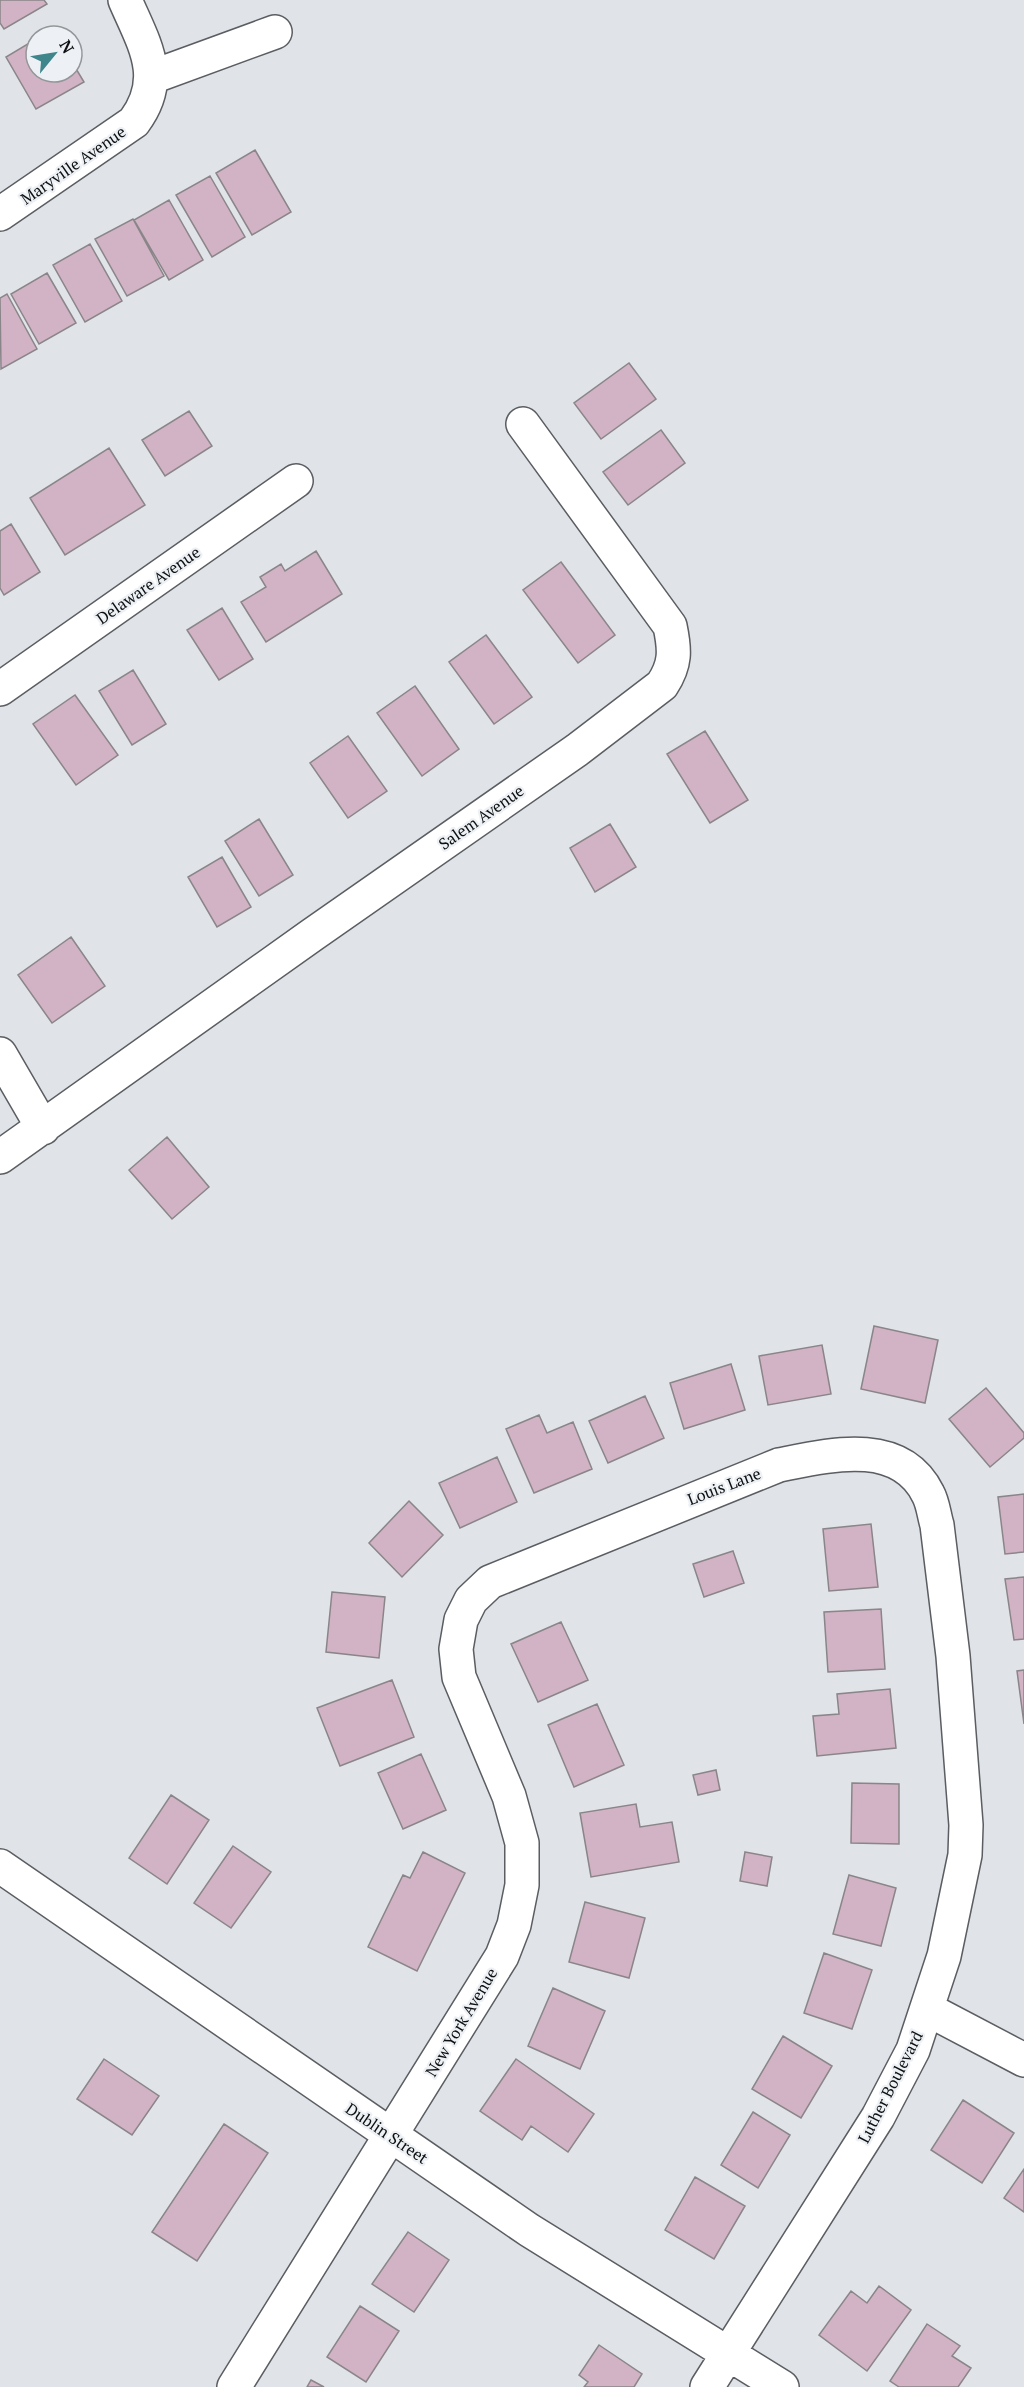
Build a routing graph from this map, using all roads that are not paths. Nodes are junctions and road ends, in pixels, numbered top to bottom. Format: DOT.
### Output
graph roads {
  1 [pos="125,0"];
  2 [pos="275,32"];
  3 [pos="152,77"];
  4 [pos="0,214"];
  5 [pos="523,424"];
  6 [pos="296,481"];
  7 [pos="0,689"];
  8 [pos="0,1054"];
  9 [pos="43,1128"];
  10 [pos="0,1157"];
  11 [pos="943,1570"];
  12 [pos="461,1620"];
  13 [pos="0,1866"];
  14 [pos="927,2009"];
  15 [pos="1024,2060"];
  16 [pos="391,2136"];
  17 [pos="728,2353"];
  18 [pos="234,2387"];
  19 [pos="707,2387"];
  20 [pos="782,2387"];
  1 -- 3 [label="street"];
  2 -- 3 [label="street"];
  3 -- 4 [label="street, Maryville Avenue"];
  5 -- 9 [label="street, Salem Avenue"];
  6 -- 7 [label="street, Delaware Avenue"];
  8 -- 9 [label="street"];
  9 -- 10 [label="street, Salem Avenue"];
  11 -- 12 [label="street, Louis Lane"];
  11 -- 14 [label="street, Luther Boulevard"];
  12 -- 16 [label="street, New York Avenue"];
  13 -- 16 [label="street, Dublin Street"];
  14 -- 15 [label="street"];
  14 -- 17 [label="street, Luther Boulevard"];
  16 -- 17 [label="street, Dublin Street"];
  16 -- 18 [label="street, New York Avenue"];
  17 -- 19 [label="street, Luther Boulevard"];
  17 -- 20 [label="street, Dublin Street"];
}
